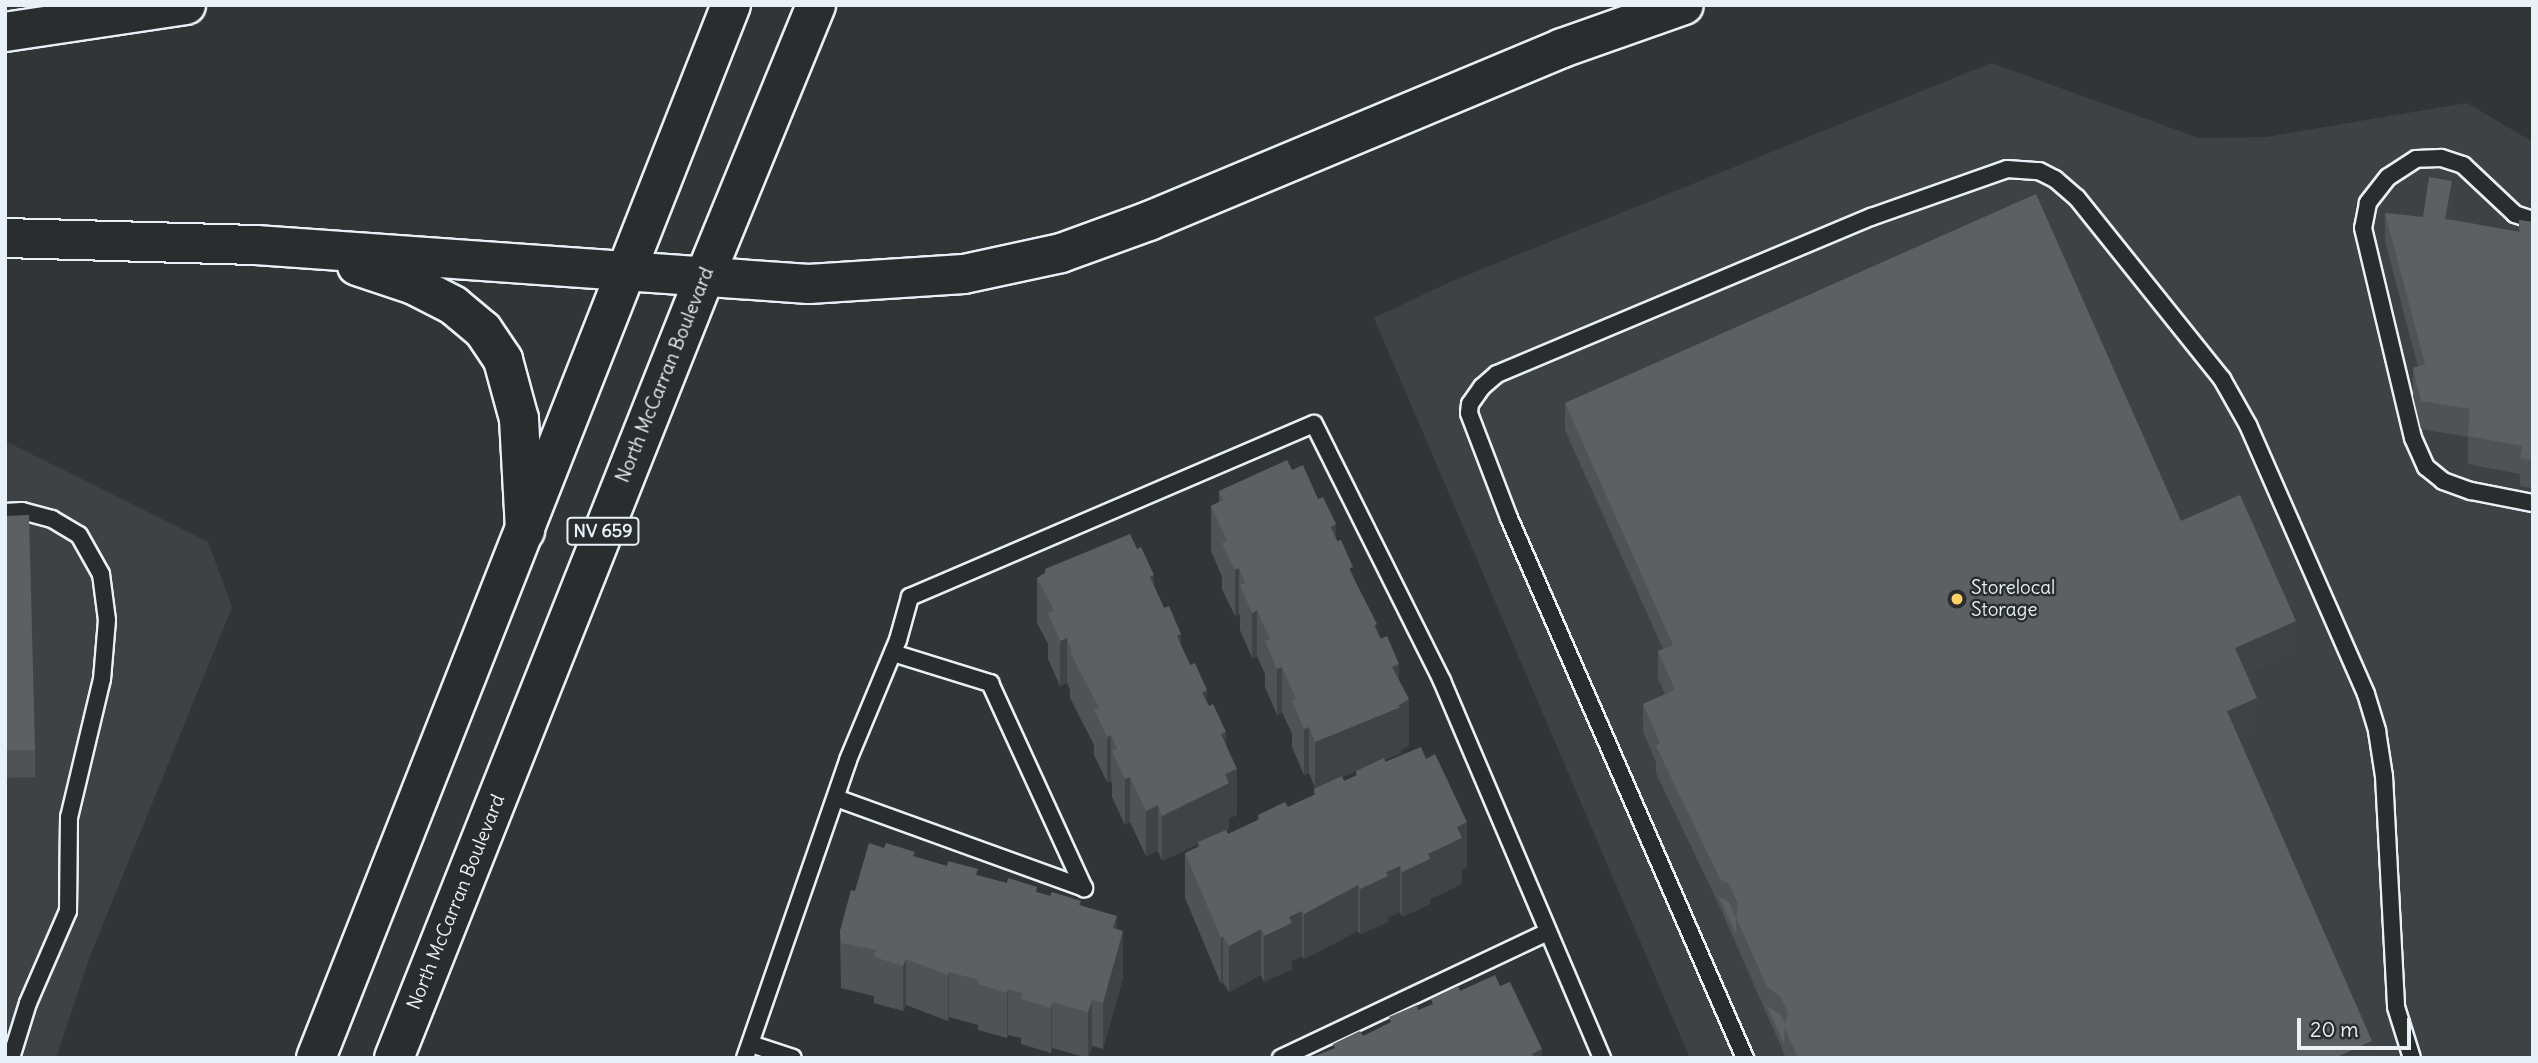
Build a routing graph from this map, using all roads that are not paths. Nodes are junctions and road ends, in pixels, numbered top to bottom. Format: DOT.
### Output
graph roads {
  1 [pos="186,5"];
  2 [pos="731,5"];
  3 [pos="816,5"];
  4 [pos="1684,5"];
  5 [pos="5,32"];
  6 [pos="2533,220"];
  7 [pos="5,237"];
  8 [pos="256,245"];
  9 [pos="627,270"];
  10 [pos="705,276"];
  11 [pos="2533,503"];
  12 [pos="5,512"];
  13 [pos="525,531"];
  14 [pos="893,653"];
  15 [pos="836,798"];
  16 [pos="1547,932"];
  17 [pos="748,1051"];
  18 [pos="11,1058"];
  19 [pos="316,1058"];
  20 [pos="394,1058"];
  21 [pos="793,1058"];
  22 [pos="1281,1058"];
  23 [pos="1602,1058"];
  24 [pos="1745,1058"];
  25 [pos="2412,1058"];
  1 -- 5 [label="main road"];
  2 -- 9 [label="main road"];
  3 -- 10 [label="main road, North McCarran Boulevard / NV 659"];
  4 -- 10 [label="main road"];
  6 -- 11 [label="lane"];
  7 -- 8 [label="main road"];
  8 -- 9 [label="main road"];
  8 -- 13 [label="main road"];
  9 -- 10 [label="main road"];
  9 -- 13 [label="main road"];
  10 -- 20 [label="main road, North McCarran Boulevard / NV 659"];
  12 -- 18 [label="lane"];
  13 -- 19 [label="main road"];
  14 -- 15 [label="lane"];
  14 -- 15 [label="lane"];
  14 -- 16 [label="lane"];
  15 -- 17 [label="lane"];
  16 -- 22 [label="lane"];
  16 -- 23 [label="lane"];
  17 -- 21 [label="lane"];
  24 -- 25 [label="lane"];
}
